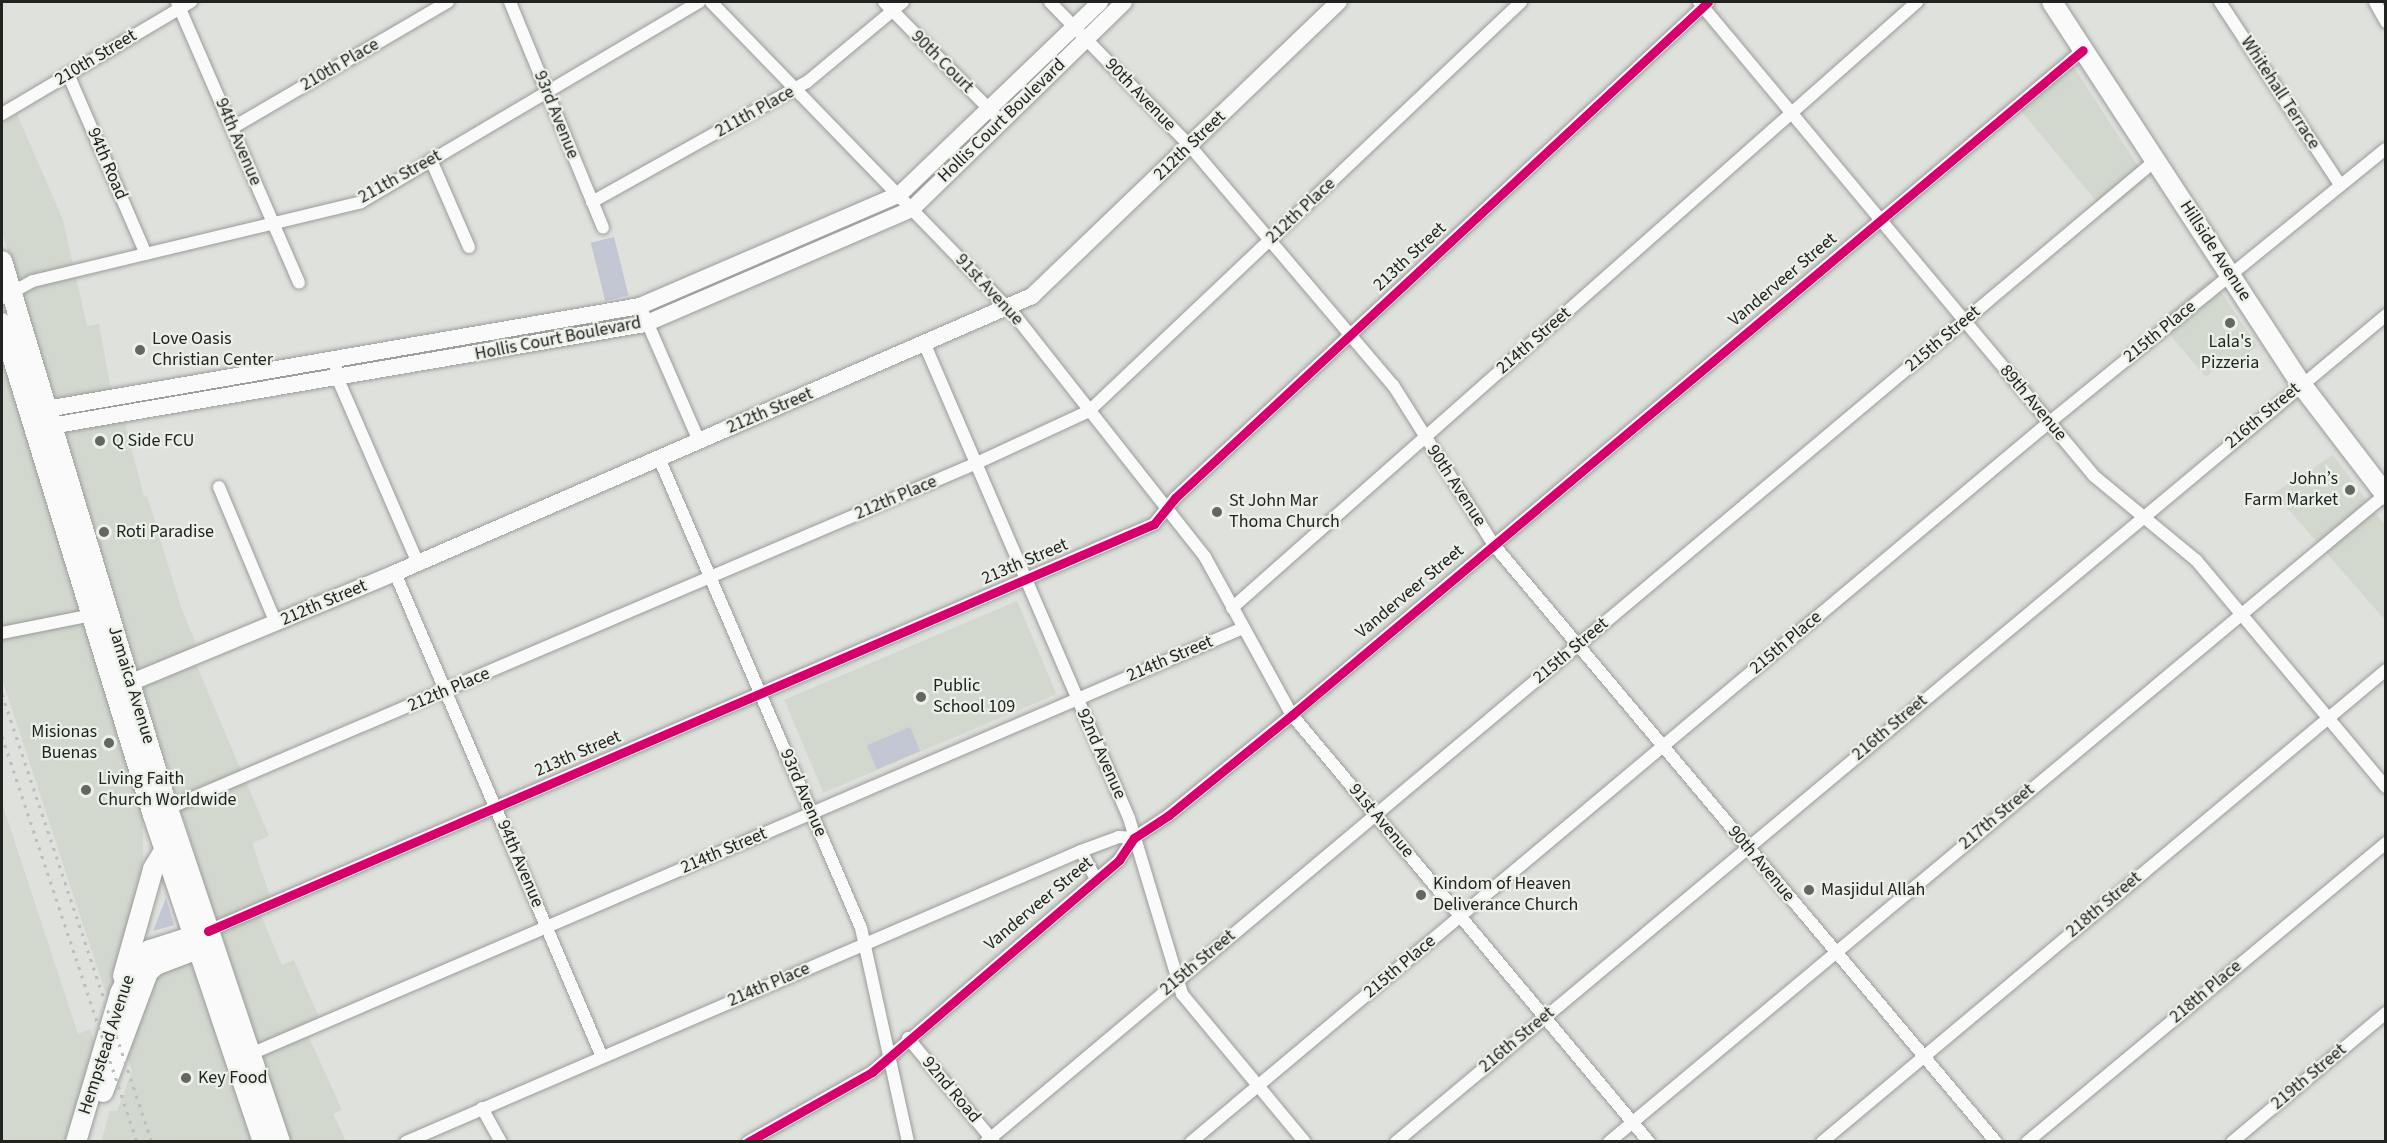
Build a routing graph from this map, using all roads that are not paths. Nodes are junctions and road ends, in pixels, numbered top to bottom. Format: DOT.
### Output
graph roads {
  1 [pos="448,2"];
  2 [pos="510,2"];
  3 [pos="699,2"];
  4 [pos="711,2"];
  5 [pos="903,2"];
  6 [pos="1050,2"];
  7 [pos="1100,2"];
  8 [pos="1124,2"];
  9 [pos="1339,2"];
  10 [pos="1521,2"];
  11 [pos="1917,2"];
  12 [pos="2052,2"];
  13 [pos="2220,2"];
  14 [pos="2375,2"];
  15 [pos="1703,3"];
  16 [pos="183,4"];
  17 [pos="888,6"];
  18 [pos="2385,22"];
  19 [pos="1073,26"];
  20 [pos="1087,40"];
  21 [pos="2084,50"];
  22 [pos="68,74"];
  23 [pos="796,89"];
  24 [pos="546,92"];
  25 [pos="988,108"];
  26 [pos="2,114"];
  27 [pos="1791,114"];
  28 [pos="1001,121"];
  29 [pos="232,128"];
  30 [pos="1190,146"];
  31 [pos="2385,149"];
  32 [pos="431,160"];
  33 [pos="2156,160"];
  34 [pos="2340,185"];
  35 [pos="900,194"];
  36 [pos="592,202"];
  37 [pos="912,209"];
  38 [pos="1879,221"];
  39 [pos="272,222"];
  40 [pos="603,228"];
  41 [pos="819,229"];
  42 [pos="1270,240"];
  43 [pos="826,246"];
  44 [pos="469,247"];
  45 [pos="146,254"];
  46 [pos="2,261"];
  47 [pos="728,268"];
  48 [pos="2230,274"];
  49 [pos="298,283"];
  50 [pos="736,284"];
  51 [pos="7,295"];
  52 [pos="640,306"];
  53 [pos="1008,309"];
  54 [pos="2385,315"];
  55 [pos="1964,321"];
  56 [pos="543,322"];
  57 [pos="2,323"];
  58 [pos="645,324"];
  59 [pos="1350,335"];
  60 [pos="442,338"];
  61 [pos="549,342"];
  62 [pos="925,345"];
  63 [pos="446,360"];
  64 [pos="336,368"];
  65 [pos="261,371"];
  66 [pos="183,384"];
  67 [pos="2301,384"];
  68 [pos="265,390"];
  69 [pos="188,404"];
  70 [pos="1089,411"];
  71 [pos="42,419"];
  72 [pos="2049,423"];
  73 [pos="1424,437"];
  74 [pos="699,441"];
  75 [pos="659,458"];
  76 [pos="977,463"];
  77 [pos="219,486"];
  78 [pos="2385,494"];
  79 [pos="1167,510"];
  80 [pos="2142,516"];
  81 [pos="1493,544"];
  82 [pos="418,563"];
  83 [pos="395,573"];
  84 [pos="711,577"];
  85 [pos="1026,580"];
  86 [pos="1232,608"];
  87 [pos="101,613"];
  88 [pos="2239,614"];
  89 [pos="276,622"];
  90 [pos="1243,628"];
  91 [pos="2,633"];
  92 [pos="1577,645"];
  93 [pos="2385,670"];
  94 [pos="123,686"];
  95 [pos="446,691"];
  96 [pos="761,694"];
  97 [pos="1077,699"];
  98 [pos="1292,715"];
  99 [pos="2326,718"];
  100 [pos="1662,746"];
  101 [pos="2385,787"];
  102 [pos="495,808"];
  103 [pos="161,812"];
  104 [pos="812,813"];
  105 [pos="1375,815"];
  106 [pos="1134,838"];
  107 [pos="2385,843"];
  108 [pos="1747,847"];
  109 [pos="165,849"];
  110 [pos="1081,851"];
  111 [pos="1095,878"];
  112 [pos="1461,916"];
  113 [pos="547,926"];
  114 [pos="200,938"];
  115 [pos="864,945"];
  116 [pos="1836,952"];
  117 [pos="1177,980"];
  118 [pos="120,993"];
  119 [pos="2385,1013"];
  120 [pos="1544,1017"];
  121 [pos="908,1038"];
  122 [pos="891,1054"];
  123 [pos="244,1057"];
  124 [pos="602,1057"];
  125 [pos="1922,1057"];
  126 [pos="1258,1085"];
  127 [pos="482,1108"];
  128 [pos="1633,1122"];
  129 [pos="990,1140"];
  130 [pos="76,1142"];
  131 [pos="82,1142"];
  132 [pos="263,1142"];
  133 [pos="280,1142"];
  134 [pos="406,1142"];
  135 [pos="501,1142"];
  136 [pos="748,1142"];
  137 [pos="908,1142"];
  138 [pos="1191,1142"];
  139 [pos="1305,1142"];
  140 [pos="1395,1142"];
  141 [pos="1609,1142"];
  142 [pos="1649,1142"];
  143 [pos="1822,1142"];
  144 [pos="1996,1142"];
  145 [pos="2027,1142"];
  146 [pos="2232,1142"];
  1 -- 29 [label="street, 210th Place"];
  2 -- 24 [label="street, 93rd Avenue"];
  3 -- 24 [label="street, 211th Street"];
  4 -- 23 [label="street, 91st Avenue"];
  5 -- 17 [label="street, 211th Place"];
  6 -- 19 [label="street, 90th Avenue"];
  7 -- 19 [label="main road, Hollis Court Boulevard"];
  8 -- 20 [label="main road, Hollis Court Boulevard"];
  9 -- 30 [label="main road, 212th Street"];
  10 -- 42 [label="street, 212th Place"];
  11 -- 27 [label="street, 214th Street"];
  12 -- 21 [label="main road, Hillside Avenue"];
  13 -- 34 [label="street, Whitehall Terrace"];
  14 -- 18 [label="street"];
  15 -- 27 [label="street, 89th Avenue"];
  15 -- 59 [label="street, 213th Street"];
  16 -- 22 [label="street, 210th Street"];
  16 -- 29 [label="street, 94th Avenue"];
  17 -- 23 [label="street, 211th Place"];
  17 -- 25 [label="street, 90th Court"];
  19 -- 20 [label="street, 90th Avenue"];
  19 -- 25 [label="main road, Hollis Court Boulevard"];
  20 -- 28 [label="main road, Hollis Court Boulevard"];
  20 -- 30 [label="street, 90th Avenue"];
  21 -- 33 [label="main road, Hillside Avenue"];
  21 -- 38 [label="street, Vanderveer Street"];
  22 -- 26 [label="street, 210th Street"];
  22 -- 45 [label="street, 94th Road"];
  23 -- 35 [label="street, 91st Avenue"];
  23 -- 36 [label="street, 211th Place"];
  24 -- 32 [label="street, 211th Street"];
  24 -- 36 [label="street, 93rd Avenue"];
  25 -- 28 [label="street, 90th Court"];
  25 -- 35 [label="main road, Hollis Court Boulevard"];
  27 -- 38 [label="street, 89th Avenue"];
  27 -- 73 [label="street, 214th Street"];
  28 -- 37 [label="main road, Hollis Court Boulevard"];
  29 -- 39 [label="street, 94th Avenue"];
  30 -- 42 [label="street, 90th Avenue"];
  30 -- 53 [label="main road, 212th Street"];
  31 -- 34 [label="street, 215th Place"];
  32 -- 39 [label="street, 211th Street"];
  32 -- 44 [label="street"];
  33 -- 48 [label="main road, Hillside Avenue"];
  33 -- 55 [label="street, 215th Street"];
  34 -- 48 [label="street, 215th Place"];
  35 -- 37 [label="street, 91st Avenue"];
  35 -- 41 [label="main road, Hollis Court Boulevard"];
  36 -- 40 [label="street, 93rd Avenue"];
  37 -- 43 [label="main road, Hollis Court Boulevard"];
  37 -- 53 [label="street, 91st Avenue"];
  38 -- 55 [label="street, 89th Avenue"];
  38 -- 81 [label="street, Vanderveer Street"];
  39 -- 45 [label="street, 211th Street"];
  39 -- 49 [label="street, 94th Avenue"];
  41 -- 43 [label="main road"];
  41 -- 47 [label="main road, Hollis Court Boulevard"];
  42 -- 59 [label="street, 90th Avenue"];
  42 -- 70 [label="street, 212th Place"];
  43 -- 50 [label="main road, Hollis Court Boulevard"];
  45 -- 51 [label="street, 211th Street"];
  46 -- 51 [label="main road, Jamaica Avenue"];
  47 -- 50 [label="main road"];
  47 -- 52 [label="main road, Hollis Court Boulevard"];
  48 -- 67 [label="main road, Hillside Avenue"];
  48 -- 72 [label="street, 215th Place"];
  50 -- 58 [label="main road, Hollis Court Boulevard"];
  51 -- 71 [label="main road, Jamaica Avenue"];
  52 -- 56 [label="main road, Hollis Court Boulevard"];
  52 -- 58 [label="street"];
  53 -- 62 [label="main road, 212th Street"];
  53 -- 70 [label="street, 91st Avenue"];
  54 -- 67 [label="street, 216th Street"];
  55 -- 72 [label="street, 89th Avenue"];
  55 -- 92 [label="street, 215th Street"];
  56 -- 60 [label="main road, Hollis Court Boulevard"];
  56 -- 61 [label="main road"];
  57 -- 71 [label="main road, Jamaica Avenue"];
  58 -- 61 [label="main road, Hollis Court Boulevard"];
  58 -- 74 [label="street"];
  59 -- 73 [label="street, 90th Avenue"];
  59 -- 79 [label="street, 213th Street"];
  60 -- 63 [label="main road"];
  60 -- 64 [label="main road, Hollis Court Boulevard"];
  61 -- 63 [label="main road, Hollis Court Boulevard"];
  62 -- 74 [label="main road, 212th Street"];
  62 -- 76 [label="street, 92nd Avenue"];
  63 -- 64 [label="main road, Hollis Court Boulevard"];
  64 -- 65 [label="main road, Hollis Court Boulevard"];
  64 -- 68 [label="main road, Hollis Court Boulevard"];
  64 -- 82 [label="street"];
  65 -- 66 [label="main road, Hollis Court Boulevard"];
  65 -- 68 [label="main road"];
  66 -- 69 [label="main road"];
  66 -- 71 [label="main road, Hollis Court Boulevard"];
  67 -- 78 [label="main road, Hillside Avenue"];
  67 -- 80 [label="street, 216th Street"];
  68 -- 69 [label="main road, Hollis Court Boulevard"];
  69 -- 71 [label="main road, Hollis Court Boulevard"];
  70 -- 76 [label="street, 212th Place"];
  70 -- 79 [label="street, 91st Avenue"];
  71 -- 87 [label="main road, Jamaica Avenue"];
  72 -- 80 [label="street, 89th Avenue"];
  72 -- 100 [label="street, 215th Place"];
  73 -- 81 [label="street, 90th Avenue"];
  73 -- 86 [label="street, 214th Street"];
  74 -- 75 [label="main road, 212th Street"];
  75 -- 82 [label="main road, 212th Street"];
  75 -- 84 [label="street, 93rd Avenue"];
  76 -- 84 [label="street, 212th Place"];
  76 -- 85 [label="street, 92nd Avenue"];
  77 -- 89 [label="street"];
  78 -- 88 [label="street, 217th Street"];
  79 -- 85 [label="street, 213th Street"];
  79 -- 86 [label="street, 91st Avenue"];
  80 -- 88 [label="street, 89th Avenue"];
  80 -- 108 [label="street, 216th Street"];
  81 -- 92 [label="street, 90th Avenue"];
  81 -- 98 [label="street, Vanderveer Street"];
  82 -- 83 [label="main road, 212th Street"];
  83 -- 89 [label="main road, 212th Street"];
  83 -- 95 [label="street, 94th Avenue"];
  84 -- 95 [label="street, 212th Place"];
  84 -- 96 [label="street, 93rd Avenue"];
  85 -- 96 [label="street, 213th Street"];
  85 -- 97 [label="street, 92nd Avenue"];
  86 -- 90 [label="street"];
  87 -- 91 [label="street"];
  87 -- 94 [label="main road, Jamaica Avenue"];
  88 -- 99 [label="street, 89th Avenue"];
  88 -- 116 [label="street, 217th Street"];
  89 -- 94 [label="main road, 212th Street"];
  90 -- 97 [label="street, 214th Street"];
  90 -- 98 [label="street, 91st Avenue"];
  92 -- 100 [label="street, 90th Avenue"];
  92 -- 105 [label="street, 215th Street"];
  93 -- 99 [label="street, 218th Street"];
  94 -- 103 [label="main road, Jamaica Avenue"];
  95 -- 102 [label="street, 94th Avenue"];
  95 -- 103 [label="street, 212th Place"];
  96 -- 102 [label="street, 213th Street"];
  96 -- 104 [label="street, 93rd Avenue"];
  97 -- 104 [label="street, 214th Street"];
  97 -- 106 [label="street, 92nd Avenue"];
  98 -- 105 [label="street, 91st Avenue"];
  98 -- 106 [label="street, Vanderveer Street"];
  99 -- 101 [label="street, 89th Avenue"];
  99 -- 125 [label="street, 218th Street"];
  100 -- 108 [label="street, 90th Avenue"];
  100 -- 112 [label="street, 215th Place"];
  102 -- 113 [label="street, 94th Avenue"];
  102 -- 114 [label="street, 213th Street"];
  103 -- 109 [label="main road, Jamaica Avenue"];
  103 -- 114 [label="main road, Jamaica Avenue"];
  104 -- 113 [label="street, 214th Street"];
  104 -- 115 [label="street, 93rd Avenue"];
  105 -- 112 [label="street, 91st Avenue"];
  105 -- 117 [label="street, 215th Street"];
  106 -- 110 [label="street, 214th Place"];
  106 -- 111 [label="street, Vanderveer Street"];
  106 -- 117 [label="street, 92nd Avenue"];
  107 -- 145 [label="street, 218th Place"];
  108 -- 116 [label="street, 90th Avenue"];
  108 -- 120 [label="street, 216th Street"];
  109 -- 114 [label="main road, Jamaica Avenue"];
  109 -- 118 [label="main road"];
  110 -- 111 [label="street, Vanderveer Street"];
  110 -- 115 [label="street, 214th Place"];
  111 -- 121 [label="street, Vanderveer Street"];
  112 -- 120 [label="street, 91st Avenue"];
  112 -- 126 [label="street, 215th Place"];
  113 -- 123 [label="street, 214th Street"];
  113 -- 124 [label="street, 94th Avenue"];
  114 -- 118 [label="main road, Hempstead Avenue"];
  114 -- 123 [label="main road, Jamaica Avenue"];
  114 -- 131 [label="main road, Hempstead Avenue"];
  115 -- 122 [label="street, 93rd Avenue"];
  115 -- 124 [label="street, 214th Place"];
  116 -- 125 [label="street, 90th Avenue"];
  116 -- 128 [label="street, 217th Street"];
  117 -- 126 [label="street, 92nd Avenue"];
  117 -- 129 [label="street, 215th Street"];
  118 -- 130 [label="main road, Hempstead Avenue"];
  119 -- 146 [label="street, 219th Street"];
  120 -- 128 [label="street, 91st Avenue"];
  120 -- 140 [label="street, 216th Street"];
  121 -- 122 [label="street, Vanderveer Street"];
  121 -- 129 [label="street, 92nd Road"];
  122 -- 136 [label="street, Vanderveer Street"];
  122 -- 137 [label="street, 93rd Avenue"];
  123 -- 132 [label="main road, Jamaica Avenue"];
  123 -- 133 [label="main road, Jamaica Avenue"];
  124 -- 127 [label="street, 214th Place"];
  125 -- 143 [label="street, 218th Street"];
  125 -- 144 [label="street, 90th Avenue"];
  126 -- 138 [label="street, 215th Place"];
  126 -- 139 [label="street, 92nd Avenue"];
  127 -- 134 [label="street, 214th Place"];
  127 -- 135 [label="street"];
  128 -- 141 [label="street, 217th Street"];
  128 -- 142 [label="street, 91st Avenue"];
}
